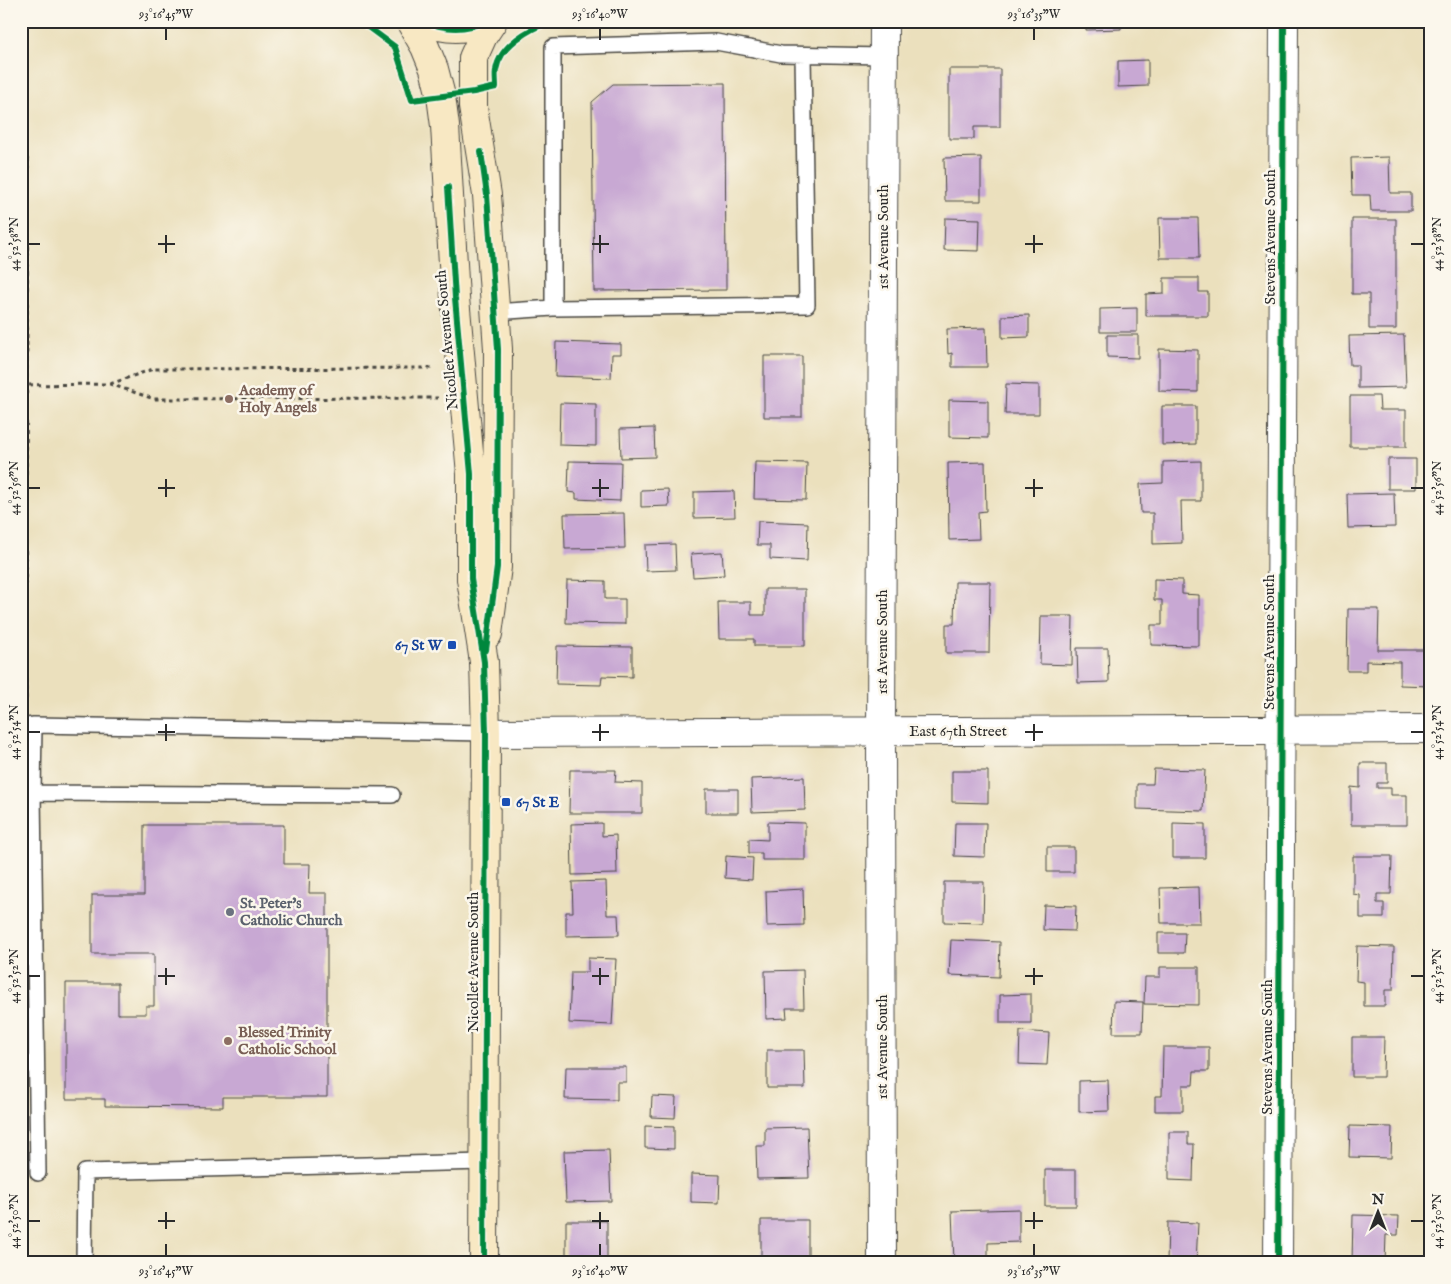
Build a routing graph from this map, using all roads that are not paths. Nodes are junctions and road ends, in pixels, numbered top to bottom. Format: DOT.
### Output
graph roads {
  1 [pos="410,21"];
  2 [pos="423,21"];
  3 [pos="485,21"];
  4 [pos="493,21"];
  5 [pos="884,21"];
  6 [pos="1284,21"];
  7 [pos="803,54"];
  8 [pos="883,56"];
  9 [pos="553,308"];
  10 [pos="496,312"];
  11 [pos="484,662"];
  12 [pos="25,724"];
  13 [pos="1430,729"];
  14 [pos="1281,730"];
  15 [pos="881,732"];
  16 [pos="486,733"];
  17 [pos="33,793"];
  18 [pos="392,795"];
  19 [pos="484,1162"];
  20 [pos="38,1173"];
  21 [pos="84,1263"];
  22 [pos="484,1263"];
  23 [pos="882,1263"];
  24 [pos="1278,1263"];
  1 -- 11 [label="main road, Nicollet Avenue South"];
  2 -- 3 [label="main road"];
  4 -- 10 [label="main road, Nicollet Avenue South"];
  5 -- 8 [label="street, 1st Avenue South"];
  6 -- 14 [label="street, Stevens Avenue South"];
  7 -- 8 [label="lane"];
  7 -- 9 [label="lane"];
  7 -- 9 [label="lane"];
  8 -- 15 [label="street, 1st Avenue South"];
  9 -- 10 [label="lane"];
  10 -- 11 [label="main road, Nicollet Avenue South"];
  11 -- 16 [label="main road, Nicollet Avenue South"];
  12 -- 16 [label="lane"];
  12 -- 17 [label="lane"];
  13 -- 14 [label="street, East 67th Street"];
  14 -- 15 [label="street, East 67th Street"];
  14 -- 24 [label="street, Stevens Avenue South"];
  15 -- 16 [label="street, East 67th Street"];
  15 -- 23 [label="street, 1st Avenue South"];
  16 -- 19 [label="main road, Nicollet Avenue South"];
  17 -- 18 [label="lane"];
  17 -- 20 [label="lane"];
  19 -- 21 [label="lane"];
  19 -- 22 [label="main road, Nicollet Avenue South"];
}
